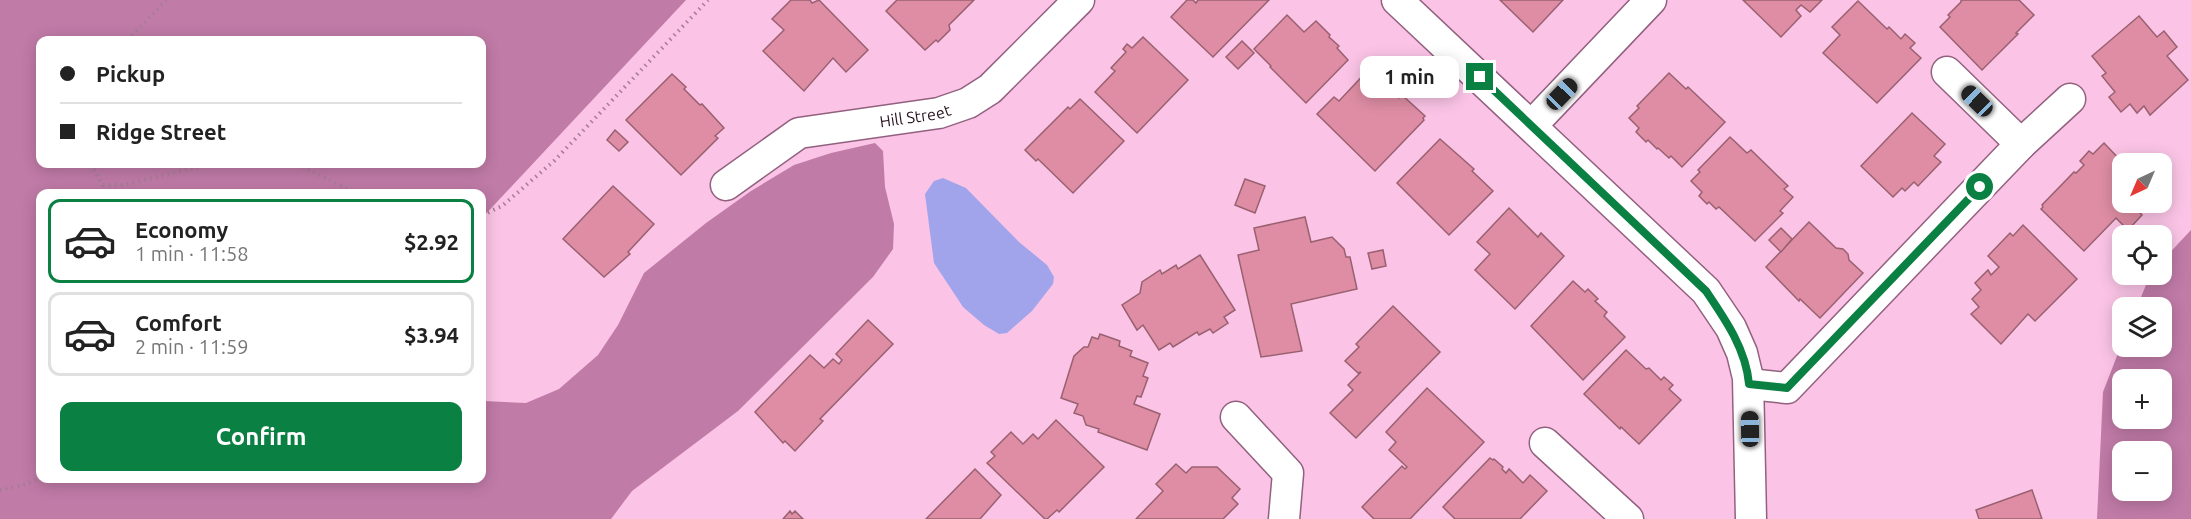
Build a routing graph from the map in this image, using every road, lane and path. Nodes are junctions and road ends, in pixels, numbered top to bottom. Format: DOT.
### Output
graph roads {
  1 [pos="166,0"];
  2 [pos="708,0"];
  3 [pos="1079,0"];
  4 [pos="1397,0"];
  5 [pos="1651,0"];
  6 [pos="132,36"];
  7 [pos="1947,72"];
  8 [pos="2070,99"];
  9 [pos="1532,125"];
  10 [pos="2021,144"];
  11 [pos="93,168"];
  12 [pos="194,168"];
  13 [pos="305,168"];
  14 [pos="726,184"];
  15 [pos="348,189"];
  16 [pos="486,213"];
  17 [pos="1749,384"];
  18 [pos="1236,417"];
  19 [pos="1545,442"];
  20 [pos="36,480"];
  21 [pos="0,490"];
  22 [pos="1284,519"];
  23 [pos="1628,519"];
  24 [pos="1751,519"];
  1 -- 6 [label="path"];
  2 -- 16 [label="path"];
  3 -- 14 [label="street, Hill Street"];
  4 -- 9 [label="street"];
  5 -- 9 [label="street"];
  7 -- 10 [label="street"];
  8 -- 10 [label="street"];
  9 -- 17 [label="street"];
  10 -- 17 [label="street"];
  11 -- 12 [label="path"];
  13 -- 15 [label="path"];
  17 -- 24 [label="street"];
  18 -- 22 [label="street"];
  19 -- 23 [label="street"];
  20 -- 21 [label="path"];
}
